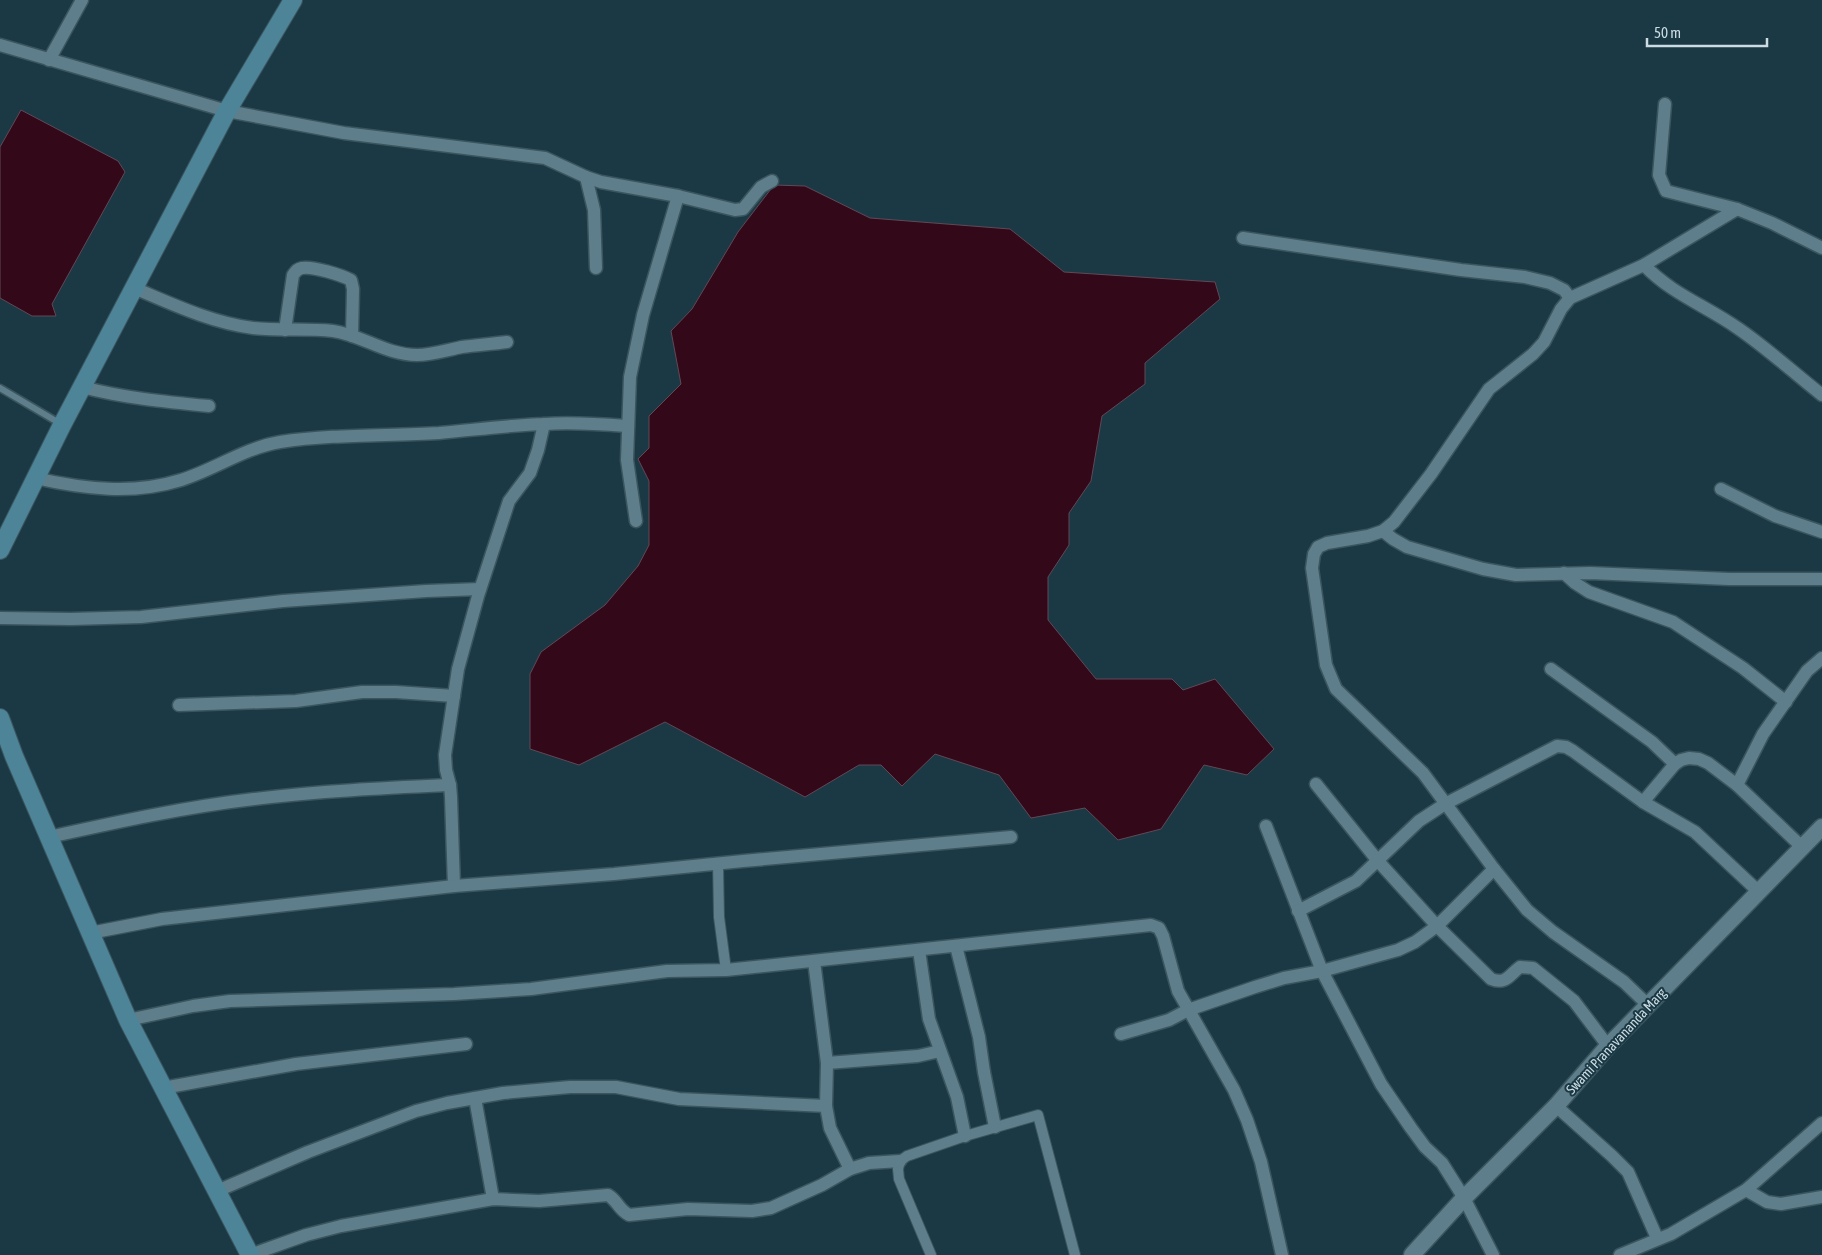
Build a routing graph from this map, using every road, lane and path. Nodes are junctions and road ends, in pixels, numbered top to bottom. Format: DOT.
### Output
graph roads {
  1 [pos="82,0"];
  2 [pos="293,0"];
  3 [pos="0,45"];
  4 [pos="49,60"];
  5 [pos="1665,104"];
  6 [pos="227,111"];
  7 [pos="586,177"];
  8 [pos="772,181"];
  9 [pos="678,196"];
  10 [pos="1737,209"];
  11 [pos="1243,238"];
  12 [pos="1822,248"];
  13 [pos="1644,265"];
  14 [pos="596,268"];
  15 [pos="134,288"];
  16 [pos="1570,298"];
  17 [pos="285,330"];
  18 [pos="352,336"];
  19 [pos="507,342"];
  20 [pos="82,387"];
  21 [pos="0,388"];
  22 [pos="1822,395"];
  23 [pos="209,406"];
  24 [pos="544,424"];
  25 [pos="62,425"];
  26 [pos="628,426"];
  27 [pos="36,478"];
  28 [pos="1721,489"];
  29 [pos="636,521"];
  30 [pos="1383,531"];
  31 [pos="1822,532"];
  32 [pos="0,550"];
  33 [pos="1564,574"];
  34 [pos="1822,579"];
  35 [pos="480,589"];
  36 [pos="0,618"];
  37 [pos="1822,658"];
  38 [pos="1551,669"];
  39 [pos="454,696"];
  40 [pos="1786,702"];
  41 [pos="179,705"];
  42 [pos="0,718"];
  43 [pos="1674,764"];
  44 [pos="1316,784"];
  45 [pos="450,785"];
  46 [pos="1737,785"];
  47 [pos="1643,802"];
  48 [pos="1446,804"];
  49 [pos="1266,826"];
  50 [pos="1822,827"];
  51 [pos="49,837"];
  52 [pos="1011,837"];
  53 [pos="1803,848"];
  54 [pos="1378,861"];
  55 [pos="718,863"];
  56 [pos="1494,869"];
  57 [pos="454,886"];
  58 [pos="1759,892"];
  59 [pos="1298,911"];
  60 [pos="1437,926"];
  61 [pos="90,933"];
  62 [pos="956,946"];
  63 [pos="919,950"];
  64 [pos="814,961"];
  65 [pos="726,970"];
  66 [pos="1322,971"];
  67 [pos="1649,1006"];
  68 [pos="1188,1010"];
  69 [pos="128,1020"];
  70 [pos="1121,1034"];
  71 [pos="466,1044"];
  72 [pos="1608,1046"];
  73 [pos="940,1052"];
  74 [pos="826,1063"];
  75 [pos="163,1088"];
  76 [pos="475,1098"];
  77 [pos="826,1106"];
  78 [pos="1556,1106"];
  79 [pos="1822,1123"];
  80 [pos="994,1127"];
  81 [pos="965,1136"];
  82 [pos="900,1160"];
  83 [pos="850,1169"];
  84 [pos="1746,1190"];
  85 [pos="217,1191"];
  86 [pos="1822,1197"];
  87 [pos="1464,1198"];
  88 [pos="493,1199"];
  89 [pos="1658,1238"];
  90 [pos="250,1255"];
  91 [pos="931,1255"];
  92 [pos="1075,1255"];
  93 [pos="1282,1255"];
  94 [pos="1412,1255"];
  95 [pos="1494,1255"];
  96 [pos="1620,1255"];
  1 -- 4 [label="street"];
  2 -- 6 [label="main road"];
  3 -- 4 [label="street"];
  4 -- 6 [label="street"];
  5 -- 10 [label="street"];
  6 -- 7 [label="street"];
  6 -- 15 [label="main road"];
  7 -- 9 [label="street"];
  7 -- 14 [label="street"];
  8 -- 9 [label="street"];
  9 -- 26 [label="street"];
  10 -- 12 [label="street"];
  10 -- 13 [label="street"];
  11 -- 16 [label="street"];
  13 -- 16 [label="street"];
  13 -- 22 [label="street"];
  15 -- 17 [label="street"];
  15 -- 20 [label="main road"];
  16 -- 30 [label="street"];
  17 -- 18 [label="street"];
  17 -- 18 [label="street"];
  18 -- 19 [label="street"];
  20 -- 23 [label="street"];
  20 -- 25 [label="main road"];
  21 -- 25 [label="lane"];
  24 -- 26 [label="street"];
  24 -- 27 [label="street"];
  24 -- 35 [label="street"];
  25 -- 27 [label="main road"];
  26 -- 29 [label="street"];
  27 -- 32 [label="main road"];
  28 -- 31 [label="street"];
  30 -- 33 [label="street"];
  30 -- 48 [label="street"];
  33 -- 34 [label="street"];
  33 -- 40 [label="street"];
  35 -- 36 [label="street"];
  35 -- 39 [label="street"];
  37 -- 40 [label="street"];
  38 -- 43 [label="street"];
  39 -- 41 [label="street"];
  39 -- 45 [label="street"];
  40 -- 46 [label="street"];
  42 -- 51 [label="main road"];
  43 -- 46 [label="street"];
  43 -- 47 [label="street"];
  44 -- 54 [label="street"];
  45 -- 51 [label="street"];
  45 -- 57 [label="street"];
  46 -- 53 [label="street"];
  47 -- 48 [label="street"];
  47 -- 58 [label="street"];
  48 -- 54 [label="street"];
  48 -- 56 [label="street"];
  49 -- 59 [label="street"];
  50 -- 53 [label="street, Swami Pranavananda Marg"];
  51 -- 61 [label="main road"];
  52 -- 55 [label="street"];
  53 -- 58 [label="street, Swami Pranavananda Marg"];
  54 -- 59 [label="street"];
  54 -- 60 [label="street"];
  55 -- 57 [label="street"];
  55 -- 65 [label="street"];
  56 -- 60 [label="street"];
  56 -- 67 [label="street"];
  57 -- 61 [label="street"];
  58 -- 67 [label="street, Swami Pranavananda Marg"];
  59 -- 66 [label="street"];
  60 -- 66 [label="street"];
  60 -- 72 [label="street"];
  61 -- 69 [label="main road"];
  62 -- 63 [label="street"];
  62 -- 68 [label="street"];
  62 -- 80 [label="street"];
  63 -- 64 [label="street"];
  63 -- 73 [label="street"];
  64 -- 65 [label="street"];
  64 -- 74 [label="street"];
  65 -- 69 [label="street"];
  66 -- 68 [label="street"];
  66 -- 87 [label="street"];
  67 -- 72 [label="street, Swami Pranavananda Marg"];
  68 -- 70 [label="street"];
  68 -- 93 [label="street"];
  69 -- 75 [label="main road"];
  71 -- 75 [label="street"];
  72 -- 78 [label="street, Swami Pranavananda Marg"];
  73 -- 74 [label="street"];
  73 -- 81 [label="street"];
  74 -- 77 [label="street"];
  75 -- 85 [label="main road"];
  76 -- 77 [label="street"];
  76 -- 85 [label="street"];
  76 -- 88 [label="street"];
  77 -- 83 [label="street"];
  78 -- 87 [label="street, Swami Pranavananda Marg"];
  78 -- 89 [label="street"];
  79 -- 84 [label="street"];
  80 -- 81 [label="street"];
  80 -- 92 [label="street"];
  81 -- 82 [label="street"];
  82 -- 83 [label="street"];
  82 -- 91 [label="street"];
  83 -- 88 [label="street"];
  84 -- 86 [label="street"];
  84 -- 89 [label="street"];
  85 -- 90 [label="main road"];
  87 -- 94 [label="street, Swami Pranavananda Marg"];
  87 -- 95 [label="street"];
  88 -- 90 [label="street"];
  89 -- 96 [label="street"];
}
